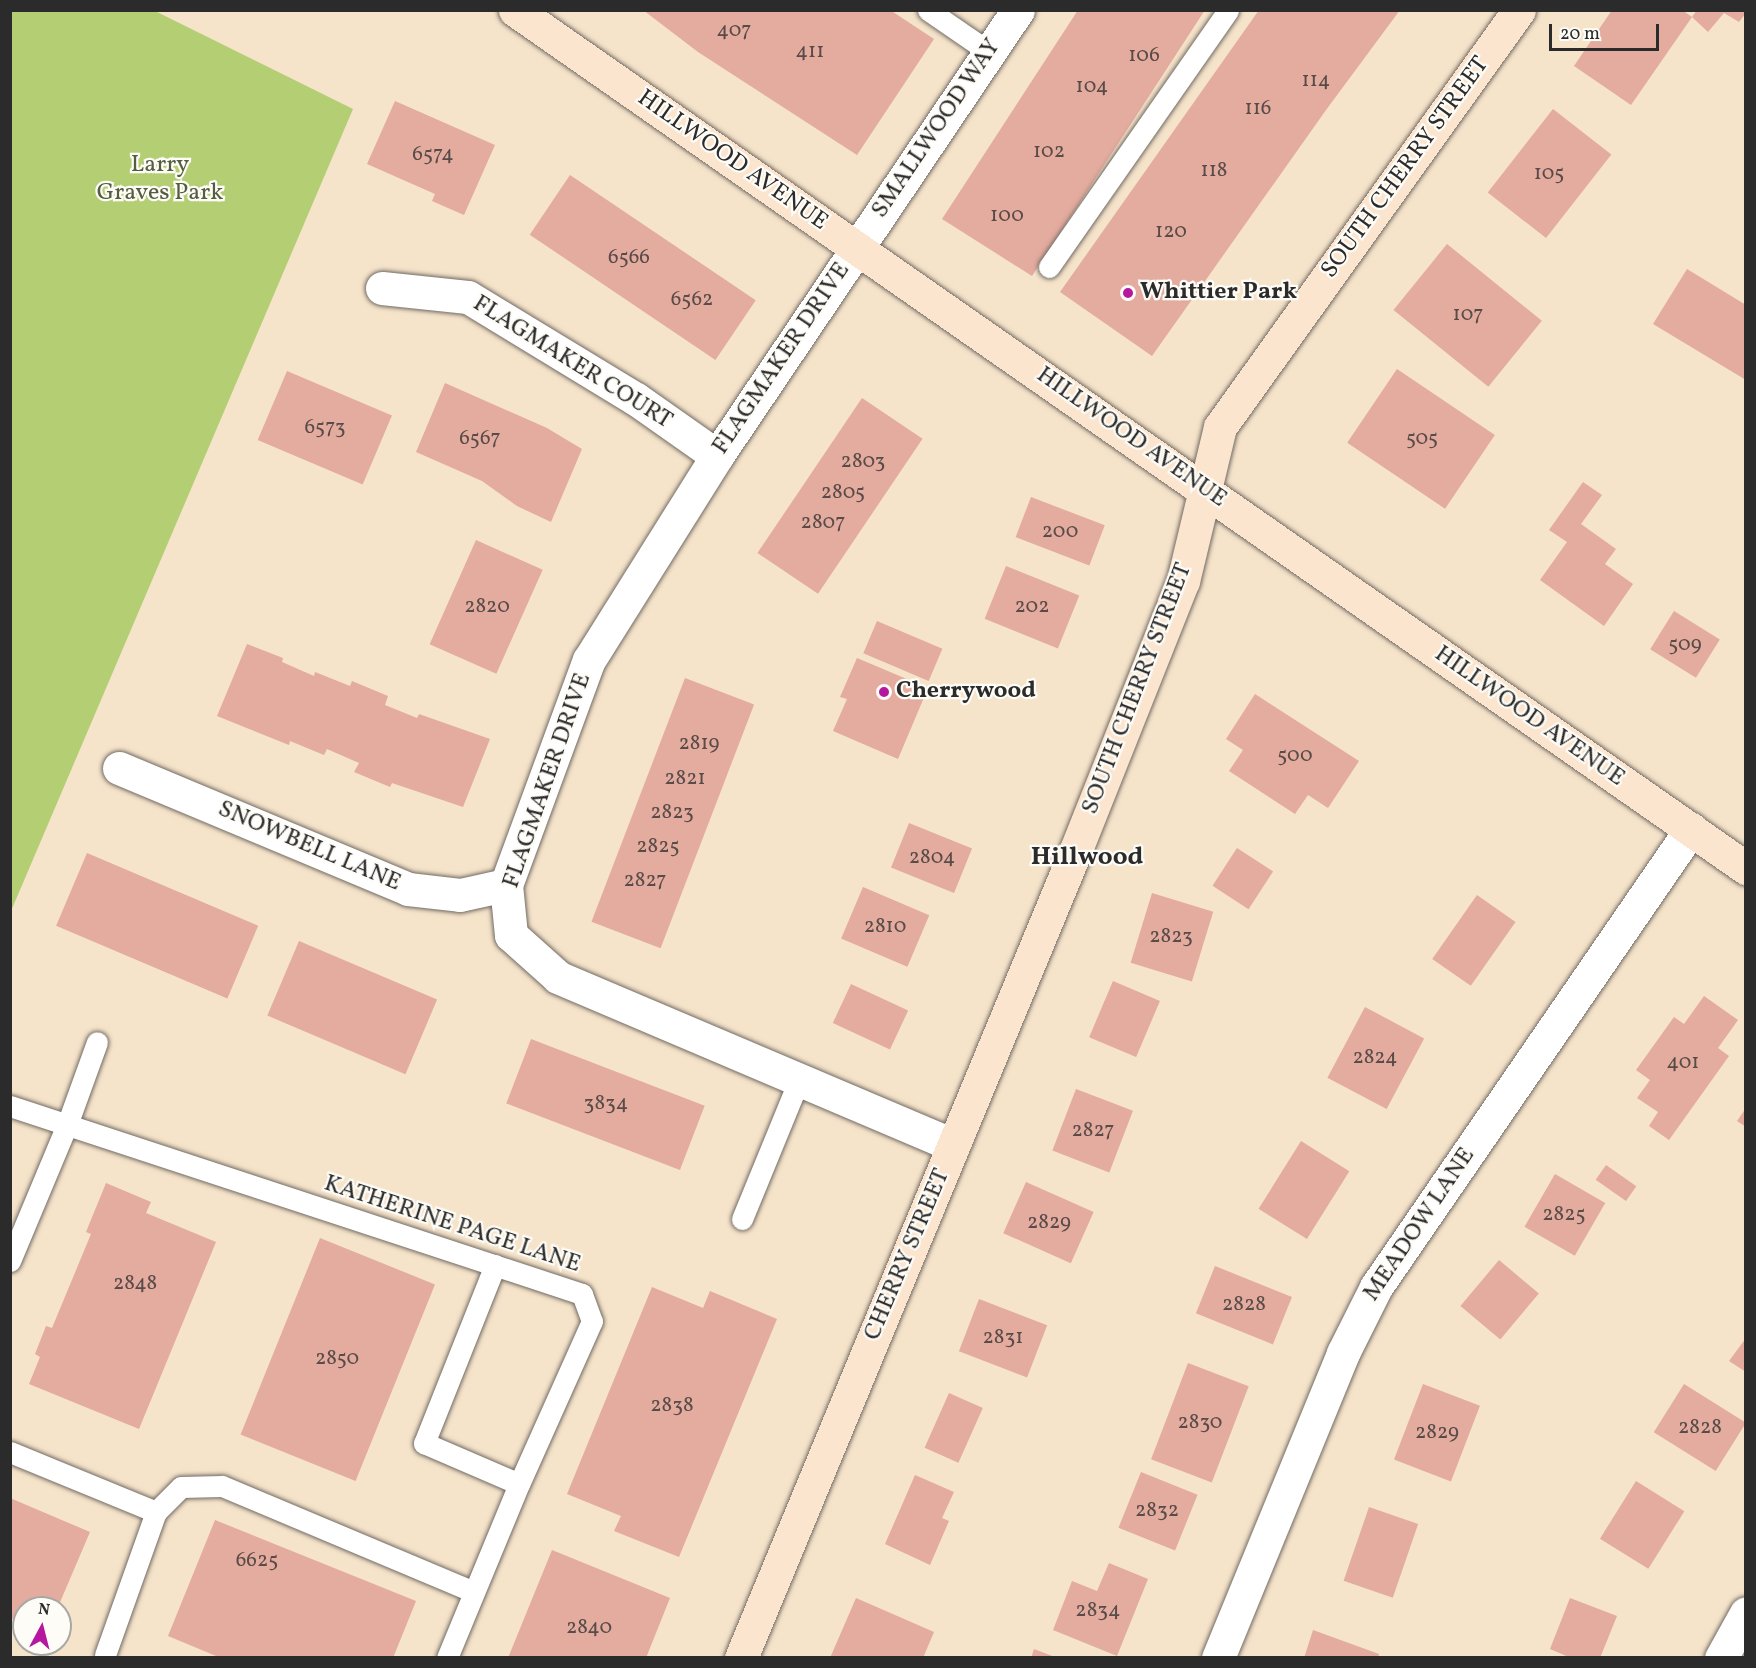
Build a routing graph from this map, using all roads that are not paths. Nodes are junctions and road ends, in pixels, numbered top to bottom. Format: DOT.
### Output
graph roads {
  1 [pos="928,10"];
  2 [pos="1018,10"];
  3 [pos="1228,10"];
  4 [pos="525,13"];
  5 [pos="1512,13"];
  6 [pos="989,52"];
  7 [pos="856,248"];
  8 [pos="1049,267"];
  9 [pos="382,288"];
  10 [pos="717,456"];
  11 [pos="1204,488"];
  12 [pos="119,768"];
  13 [pos="1691,829"];
  14 [pos="1076,852"];
  15 [pos="1746,868"];
  16 [pos="506,885"];
  17 [pos="97,1041"];
  18 [pos="799,1080"];
  19 [pos="10,1106"];
  20 [pos="67,1125"];
  21 [pos="953,1146"];
  22 [pos="742,1219"];
  23 [pos="10,1261"];
  24 [pos="495,1265"];
  25 [pos="10,1452"];
  26 [pos="519,1484"];
  27 [pos="156,1512"];
  28 [pos="474,1592"];
  29 [pos="1746,1614"];
  30 [pos="106,1657"];
  31 [pos="447,1658"];
  32 [pos="741,1658"];
  33 [pos="1218,1658"];
  34 [pos="1721,1658"];
  1 -- 6 [label="lane"];
  2 -- 6 [label="street, SMALLWOOD WAY"];
  3 -- 8 [label="lane"];
  4 -- 7 [label="street, HILLWOOD AVENUE"];
  5 -- 11 [label="street, SOUTH CHERRY STREET"];
  6 -- 7 [label="street, SMALLWOOD WAY"];
  7 -- 10 [label="street, FLAGMAKER DRIVE"];
  7 -- 11 [label="street, HILLWOOD AVENUE"];
  9 -- 10 [label="street, FLAGMAKER COURT"];
  10 -- 16 [label="street, FLAGMAKER DRIVE"];
  11 -- 13 [label="street, HILLWOOD AVENUE"];
  11 -- 14 [label="street, SOUTH CHERRY STREET"];
  12 -- 16 [label="street, SNOWBELL LANE"];
  13 -- 15 [label="street, HILLWOOD AVENUE"];
  13 -- 33 [label="street, MEADOW LANE"];
  14 -- 21 [label="street, CHERRY STREET"];
  16 -- 18 [label="street, FLAGMAKER DRIVE"];
  17 -- 20 [label="lane"];
  18 -- 21 [label="street, FLAGMAKER DRIVE"];
  18 -- 22 [label="lane"];
  19 -- 20 [label="lane, KATHERINE PAGE LANE"];
  20 -- 23 [label="lane"];
  20 -- 24 [label="lane, KATHERINE PAGE LANE"];
  21 -- 32 [label="street, CHERRY STREET"];
  24 -- 26 [label="lane"];
  24 -- 26 [label="lane, KATHERINE PAGE LANE"];
  25 -- 27 [label="lane"];
  26 -- 28 [label="lane, KATHERINE PAGE LANE"];
  27 -- 28 [label="lane"];
  27 -- 30 [label="lane"];
  28 -- 31 [label="lane, KATHERINE PAGE LANE"];
  29 -- 34 [label="street"];
}
